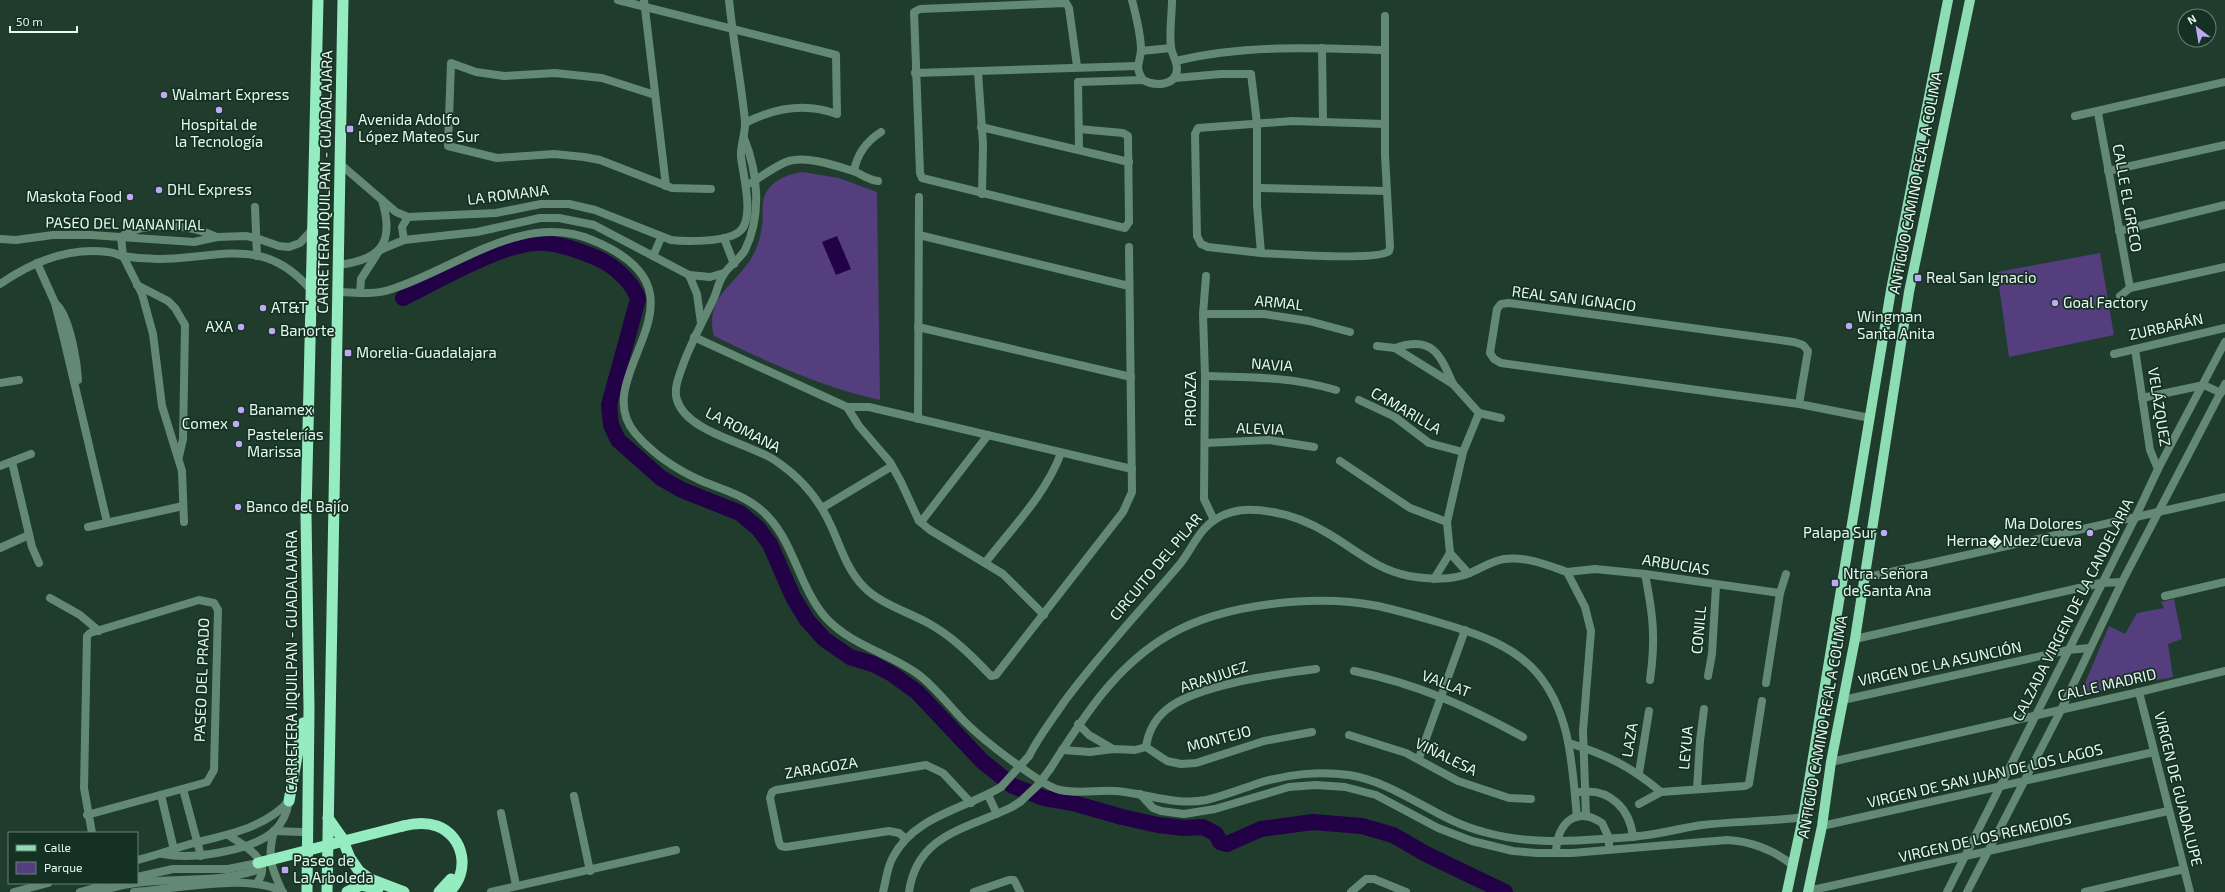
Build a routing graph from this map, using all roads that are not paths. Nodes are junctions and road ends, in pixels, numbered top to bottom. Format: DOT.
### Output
graph roads {
  1 [pos="318,0"];
  2 [pos="343,0"];
  3 [pos="618,0"];
  4 [pos="729,0"];
  5 [pos="1132,0"];
  6 [pos="1172,0"];
  7 [pos="1948,0"];
  8 [pos="1970,0"];
  9 [pos="645,3"];
  10 [pos="1385,16"];
  11 [pos="733,28"];
  12 [pos="1171,48"];
  13 [pos="1322,48"];
  14 [pos="1386,50"];
  15 [pos="1141,51"];
  16 [pos="1176,61"];
  17 [pos="1077,66"];
  18 [pos="1137,66"];
  19 [pos="978,72"];
  20 [pos="915,73"];
  21 [pos="1174,78"];
  22 [pos="1142,80"];
  23 [pos="2225,82"];
  24 [pos="655,95"];
  25 [pos="2098,113"];
  26 [pos="2075,116"];
  27 [pos="1324,122"];
  28 [pos="745,123"];
  29 [pos="1257,123"];
  30 [pos="1385,124"];
  31 [pos="981,127"];
  32 [pos="1079,129"];
  33 [pos="881,132"];
  34 [pos="744,138"];
  35 [pos="2225,145"];
  36 [pos="1078,149"];
  37 [pos="1130,162"];
  38 [pos="339,163"];
  39 [pos="854,171"];
  40 [pos="2108,171"];
  41 [pos="755,181"];
  42 [pos="878,182"];
  43 [pos="666,186"];
  44 [pos="746,186"];
  45 [pos="1258,188"];
  46 [pos="712,189"];
  47 [pos="1387,191"];
  48 [pos="982,194"];
  49 [pos="919,196"];
  50 [pos="382,200"];
  51 [pos="2225,205"];
  52 [pos="255,207"];
  53 [pos="408,217"];
  54 [pos="312,230"];
  55 [pos="2119,231"];
  56 [pos="919,234"];
  57 [pos="121,237"];
  58 [pos="217,237"];
  59 [pos="256,238"];
  60 [pos="661,238"];
  61 [pos="724,238"];
  62 [pos="0,240"];
  63 [pos="404,240"];
  64 [pos="1129,247"];
  65 [pos="379,251"];
  66 [pos="1261,253"];
  67 [pos="122,256"];
  68 [pos="257,256"];
  69 [pos="654,256"];
  70 [pos="37,263"];
  71 [pos="734,264"];
  72 [pos="338,266"];
  73 [pos="2225,267"];
  74 [pos="724,273"];
  75 [pos="689,275"];
  76 [pos="1206,276"];
  77 [pos="0,284"];
  78 [pos="137,285"];
  79 [pos="1130,286"];
  80 [pos="2130,288"];
  81 [pos="311,290"];
  82 [pos="338,292"];
  83 [pos="360,294"];
  84 [pos="2120,296"];
  85 [pos="1203,314"];
  86 [pos="701,323"];
  87 [pos="918,327"];
  88 [pos="2225,328"];
  89 [pos="1350,332"];
  90 [pos="694,337"];
  91 [pos="2225,342"];
  92 [pos="1377,346"];
  93 [pos="1395,348"];
  94 [pos="2135,349"];
  95 [pos="2114,354"];
  96 [pos="1205,376"];
  97 [pos="1130,377"];
  98 [pos="20,380"];
  99 [pos="0,383"];
  100 [pos="1453,384"];
  101 [pos="2225,384"];
  102 [pos="2204,385"];
  103 [pos="1336,390"];
  104 [pos="2221,393"];
  105 [pos="2142,398"];
  106 [pos="1358,400"];
  107 [pos="1799,404"];
  108 [pos="847,407"];
  109 [pos="1479,413"];
  110 [pos="1500,418"];
  111 [pos="1870,418"];
  112 [pos="918,419"];
  113 [pos="988,435"];
  114 [pos="1205,443"];
  115 [pos="1314,447"];
  116 [pos="1463,452"];
  117 [pos="1061,453"];
  118 [pos="31,454"];
  119 [pos="178,456"];
  120 [pos="12,462"];
  121 [pos="1340,462"];
  122 [pos="0,466"];
  123 [pos="892,466"];
  124 [pos="1132,469"];
  125 [pos="2158,469"];
  126 [pos="2225,497"];
  127 [pos="183,506"];
  128 [pos="822,508"];
  129 [pos="2160,513"];
  130 [pos="2135,518"];
  131 [pos="1214,520"];
  132 [pos="107,522"];
  133 [pos="184,522"];
  134 [pos="921,522"];
  135 [pos="1447,522"];
  136 [pos="88,526"];
  137 [pos="29,535"];
  138 [pos="0,548"];
  139 [pos="1450,553"];
  140 [pos="39,563"];
  141 [pos="985,563"];
  142 [pos="1567,572"];
  143 [pos="1468,573"];
  144 [pos="1645,574"];
  145 [pos="1786,574"];
  146 [pos="1864,578"];
  147 [pos="1434,579"];
  148 [pos="2122,582"];
  149 [pos="2225,582"];
  150 [pos="2101,583"];
  151 [pos="1716,586"];
  152 [pos="1780,593"];
  153 [pos="2165,596"];
  154 [pos="50,598"];
  155 [pos="1044,615"];
  156 [pos="1465,630"];
  157 [pos="99,631"];
  158 [pos="1854,639"];
  159 [pos="2090,648"];
  160 [pos="2068,650"];
  161 [pos="1316,669"];
  162 [pos="1354,671"];
  163 [pos="2225,671"];
  164 [pos="1708,676"];
  165 [pos="1650,680"];
  166 [pos="1766,683"];
  167 [pos="2139,692"];
  168 [pos="1441,696"];
  169 [pos="1843,700"];
  170 [pos="1762,701"];
  171 [pos="309,708"];
  172 [pos="1704,709"];
  173 [pos="2061,710"];
  174 [pos="1649,711"];
  175 [pos="2036,716"];
  176 [pos="1078,724"];
  177 [pos="1312,732"];
  178 [pos="1349,735"];
  179 [pos="1523,737"];
  180 [pos="1569,743"];
  181 [pos="1146,747"];
  182 [pos="1583,747"];
  183 [pos="1113,749"];
  184 [pos="1062,750"];
  185 [pos="2154,752"];
  186 [pos="1419,758"];
  187 [pos="1831,762"];
  188 [pos="1639,773"];
  189 [pos="2025,780"];
  190 [pos="2001,786"];
  191 [pos="183,789"];
  192 [pos="1697,789"];
  193 [pos="1585,792"];
  194 [pos="1661,792"];
  195 [pos="1575,793"];
  196 [pos="1140,794"];
  197 [pos="161,795"];
  198 [pos="988,795"];
  199 [pos="574,796"];
  200 [pos="1531,799"];
  201 [pos="289,801"];
  202 [pos="971,803"];
  203 [pos="1639,804"];
  204 [pos="307,811"];
  205 [pos="2168,811"];
  206 [pos="500,813"];
  207 [pos="997,814"];
  208 [pos="87,815"];
  209 [pos="1586,816"];
  210 [pos="1577,817"];
  211 [pos="1803,817"];
  212 [pos="328,818"];
  213 [pos="1822,826"];
  214 [pos="403,829"];
  215 [pos="1682,829"];
  216 [pos="274,831"];
  217 [pos="92,832"];
  218 [pos="302,832"];
  219 [pos="228,835"];
  220 [pos="328,835"];
  221 [pos="1633,837"];
  222 [pos="1609,838"];
  223 [pos="906,839"];
  224 [pos="1556,842"];
  225 [pos="197,843"];
  226 [pos="1684,844"];
  227 [pos="244,846"];
  228 [pos="1609,849"];
  229 [pos="676,850"];
  230 [pos="1988,852"];
  231 [pos="174,853"];
  232 [pos="1556,853"];
  233 [pos="201,856"];
  234 [pos="1964,858"];
  235 [pos="138,860"];
  236 [pos="1792,865"];
  237 [pos="259,866"];
  238 [pos="2184,869"];
  239 [pos="590,871"];
  240 [pos="138,877"];
  241 [pos="44,884"];
  242 [pos="110,884"];
  243 [pos="256,884"];
  244 [pos="516,885"];
  245 [pos="14,892"];
  246 [pos="80,892"];
  247 [pos="99,892"];
  248 [pos="134,892"];
  249 [pos="283,892"];
  250 [pos="300,892"];
  251 [pos="307,892"];
  252 [pos="327,892"];
  253 [pos="334,892"];
  254 [pos="347,892"];
  255 [pos="387,892"];
  256 [pos="404,892"];
  257 [pos="439,892"];
  258 [pos="449,892"];
  259 [pos="491,892"];
  260 [pos="883,892"];
  261 [pos="909,892"];
  262 [pos="974,892"];
  263 [pos="1020,892"];
  264 [pos="1351,892"];
  265 [pos="1406,892"];
  266 [pos="1788,892"];
  267 [pos="1808,892"];
  268 [pos="1947,892"];
  269 [pos="1967,892"];
  270 [pos="2085,892"];
  271 [pos="2190,892"];
  1 -- 54 [label="highway, CARRETERA JIQUILPAN - GUADALAJARA"];
  2 -- 38 [label="highway, CARRETERA JIQUILPAN - GUADALAJARA"];
  3 -- 9 [label="street"];
  4 -- 11 [label="street"];
  5 -- 15 [label="street"];
  6 -- 12 [label="street"];
  7 -- 111 [label="main road, ANTIGUO CAMINO REAL A COLIMA"];
  8 -- 146 [label="main road, ANTIGUO CAMINO REAL A COLIMA"];
  9 -- 11 [label="street"];
  9 -- 24 [label="street"];
  10 -- 14 [label="street"];
  11 -- 28 [label="street"];
  11 -- 28 [label="street"];
  12 -- 15 [label="street"];
  12 -- 16 [label="street"];
  13 -- 14 [label="street"];
  13 -- 16 [label="street"];
  13 -- 27 [label="street"];
  14 -- 30 [label="street"];
  15 -- 18 [label="street"];
  16 -- 21 [label="street"];
  17 -- 18 [label="street"];
  17 -- 19 [label="street"];
  17 -- 20 [label="street"];
  18 -- 22 [label="street"];
  19 -- 20 [label="street"];
  19 -- 31 [label="street"];
  20 -- 48 [label="street"];
  21 -- 22 [label="street"];
  21 -- 29 [label="street"];
  22 -- 32 [label="street"];
  23 -- 25 [label="street"];
  24 -- 43 [label="street"];
  24 -- 43 [label="street"];
  25 -- 26 [label="street"];
  25 -- 40 [label="street, CALLE EL GRECO"];
  27 -- 29 [label="street"];
  27 -- 30 [label="street"];
  28 -- 34 [label="street"];
  29 -- 45 [label="street"];
  29 -- 66 [label="street"];
  30 -- 47 [label="street"];
  31 -- 36 [label="street"];
  31 -- 48 [label="street"];
  32 -- 36 [label="street"];
  32 -- 37 [label="street"];
  33 -- 39 [label="street"];
  34 -- 41 [label="street, LA ROMANA"];
  34 -- 44 [label="street"];
  35 -- 40 [label="street"];
  36 -- 37 [label="street"];
  37 -- 48 [label="street"];
  38 -- 50 [label="street"];
  38 -- 72 [label="highway, CARRETERA JIQUILPAN - GUADALAJARA"];
  39 -- 41 [label="street"];
  39 -- 42 [label="street"];
  40 -- 55 [label="street, CALLE EL GRECO"];
  41 -- 44 [label="street"];
  41 -- 71 [label="street, LA ROMANA"];
  43 -- 46 [label="street"];
  44 -- 61 [label="street, LA ROMANA"];
  45 -- 47 [label="street"];
  45 -- 66 [label="street"];
  47 -- 66 [label="street"];
  49 -- 56 [label="street"];
  50 -- 53 [label="street"];
  50 -- 65 [label="street"];
  51 -- 55 [label="street"];
  52 -- 59 [label="street"];
  53 -- 60 [label="street, LA ROMANA"];
  53 -- 63 [label="street"];
  54 -- 59 [label="street, PASEO DEL MANANTIAL"];
  54 -- 81 [label="highway, CARRETERA JIQUILPAN - GUADALAJARA"];
  55 -- 80 [label="street, CALLE EL GRECO"];
  56 -- 79 [label="street"];
  56 -- 87 [label="street"];
  57 -- 58 [label="street, PASEO DEL MANANTIAL"];
  57 -- 58 [label="street"];
  57 -- 62 [label="street, PASEO DEL MANANTIAL"];
  57 -- 67 [label="street"];
  58 -- 59 [label="street, PASEO DEL MANANTIAL"];
  59 -- 68 [label="street"];
  60 -- 61 [label="street, LA ROMANA"];
  60 -- 69 [label="street"];
  61 -- 71 [label="street"];
  63 -- 65 [label="street, LA ROMANA"];
  63 -- 69 [label="street, LA ROMANA"];
  64 -- 79 [label="street"];
  65 -- 72 [label="street, LA ROMANA"];
  65 -- 83 [label="street"];
  67 -- 68 [label="street, PASEO DEL MANANTIAL"];
  67 -- 70 [label="street, PASEO DEL MANANTIAL"];
  67 -- 78 [label="street"];
  68 -- 81 [label="street, PASEO DEL MANANTIAL"];
  69 -- 75 [label="street, LA ROMANA"];
  70 -- 77 [label="street, PASEO DEL MANANTIAL"];
  70 -- 132 [label="street"];
  71 -- 74 [label="street, LA ROMANA"];
  72 -- 82 [label="highway, CARRETERA JIQUILPAN - GUADALAJARA"];
  73 -- 80 [label="street"];
  74 -- 75 [label="street, LA ROMANA"];
  74 -- 86 [label="street, LA ROMANA"];
  75 -- 86 [label="street"];
  76 -- 85 [label="street, PROAZA"];
  78 -- 119 [label="street"];
  78 -- 119 [label="street"];
  79 -- 97 [label="street"];
  80 -- 84 [label="street"];
  81 -- 171 [label="highway, CARRETERA JIQUILPAN - GUADALAJARA"];
  82 -- 83 [label="street"];
  82 -- 212 [label="highway, CARRETERA JIQUILPAN - GUADALAJARA"];
  83 -- 196 [label="street"];
  85 -- 89 [label="street, ARMAL"];
  85 -- 96 [label="street, PROAZA"];
  86 -- 90 [label="street, LA ROMANA"];
  87 -- 97 [label="street"];
  87 -- 112 [label="street"];
  88 -- 94 [label="street, ZURBARÁN"];
  90 -- 108 [label="street"];
  90 -- 128 [label="street, LA ROMANA"];
  91 -- 102 [label="street, CALZADA VIRGEN DE LA CANDELARIA"];
  92 -- 93 [label="street"];
  93 -- 100 [label="street"];
  93 -- 100 [label="street"];
  94 -- 95 [label="street, ZURBARÁN"];
  94 -- 105 [label="street, VELÁZQUEZ"];
  96 -- 103 [label="street, NAVIA"];
  96 -- 114 [label="street, PROAZA"];
  97 -- 124 [label="street"];
  98 -- 99 [label="street"];
  100 -- 109 [label="street"];
  101 -- 104 [label="street, CALZADA VIRGEN DE LA CANDELARIA"];
  102 -- 104 [label="street"];
  102 -- 105 [label="street"];
  102 -- 125 [label="street, CALZADA VIRGEN DE LA CANDELARIA"];
  104 -- 129 [label="street, CALZADA VIRGEN DE LA CANDELARIA"];
  105 -- 125 [label="street, VELÁZQUEZ"];
  106 -- 116 [label="street, CAMARILLA"];
  107 -- 107 [label="street, REAL SAN IGNACIO"];
  107 -- 111 [label="street, REAL SAN IGNACIO"];
  108 -- 112 [label="street"];
  108 -- 123 [label="street"];
  109 -- 110 [label="street"];
  109 -- 116 [label="street"];
  111 -- 211 [label="main road, ANTIGUO CAMINO REAL A COLIMA"];
  112 -- 113 [label="street"];
  113 -- 117 [label="street"];
  113 -- 134 [label="street"];
  114 -- 115 [label="street, ALEVIA"];
  114 -- 131 [label="street, PROAZA"];
  116 -- 135 [label="street"];
  117 -- 124 [label="street"];
  117 -- 141 [label="street"];
  118 -- 120 [label="street"];
  119 -- 127 [label="street"];
  120 -- 122 [label="street"];
  120 -- 137 [label="street"];
  121 -- 135 [label="street"];
  123 -- 128 [label="street"];
  123 -- 134 [label="street"];
  124 -- 155 [label="street"];
  125 -- 130 [label="street, CALZADA VIRGEN DE LA CANDELARIA"];
  126 -- 129 [label="street"];
  127 -- 132 [label="street"];
  127 -- 133 [label="street"];
  128 -- 155 [label="street, LA ROMANA"];
  129 -- 130 [label="street"];
  129 -- 148 [label="street, CALZADA VIRGEN DE LA CANDELARIA"];
  130 -- 146 [label="street"];
  130 -- 150 [label="street, CALZADA VIRGEN DE LA CANDELARIA"];
  131 -- 147 [label="street, CIRCUITO DEL PILAR"];
  131 -- 198 [label="street, CIRCUITO DEL PILAR, bridge"];
  132 -- 136 [label="street"];
  134 -- 141 [label="street"];
  135 -- 139 [label="street"];
  137 -- 138 [label="street"];
  137 -- 140 [label="street"];
  139 -- 143 [label="street"];
  139 -- 147 [label="street"];
  141 -- 155 [label="street"];
  142 -- 143 [label="street, CIRCUITO DEL PILAR"];
  142 -- 144 [label="street, ARBUCIAS"];
  142 -- 182 [label="street"];
  143 -- 147 [label="street, CIRCUITO DEL PILAR"];
  144 -- 151 [label="street, ARBUCIAS"];
  144 -- 165 [label="street"];
  145 -- 152 [label="street"];
  146 -- 158 [label="main road, ANTIGUO CAMINO REAL A COLIMA"];
  148 -- 150 [label="street"];
  148 -- 159 [label="street, CALZADA VIRGEN DE LA CANDELARIA"];
  149 -- 153 [label="street"];
  150 -- 158 [label="street"];
  150 -- 160 [label="street, CALZADA VIRGEN DE LA CANDELARIA"];
  151 -- 152 [label="street, ARBUCIAS"];
  151 -- 164 [label="street, CONILL"];
  152 -- 166 [label="street"];
  154 -- 157 [label="street"];
  156 -- 168 [label="street"];
  156 -- 176 [label="street"];
  156 -- 180 [label="street"];
  157 -- 191 [label="street, PASEO DEL PRADO"];
  157 -- 208 [label="street, PASEO DEL PRADO"];
  158 -- 169 [label="main road, ANTIGUO CAMINO REAL A COLIMA"];
  159 -- 160 [label="street, VIRGEN DE LA ASUNCIÓN"];
  159 -- 173 [label="street, CALZADA VIRGEN DE LA CANDELARIA"];
  160 -- 169 [label="street, VIRGEN DE LA ASUNCIÓN"];
  160 -- 175 [label="street, CALZADA VIRGEN DE LA CANDELARIA"];
  161 -- 181 [label="street, ARANJUEZ"];
  162 -- 168 [label="street, VALLAT"];
  163 -- 167 [label="street, CALLE MADRID"];
  167 -- 173 [label="street, CALLE MADRID"];
  167 -- 185 [label="street, VIRGEN DE GUADALUPE"];
  168 -- 179 [label="street, VALLAT"];
  168 -- 186 [label="street"];
  169 -- 187 [label="main road, ANTIGUO CAMINO REAL A COLIMA"];
  170 -- 192 [label="street"];
  171 -- 201 [label="highway"];
  171 -- 204 [label="highway, CARRETERA JIQUILPAN - GUADALAJARA"];
  172 -- 192 [label="street, LEYUA"];
  173 -- 175 [label="street, CALLE MADRID"];
  173 -- 189 [label="street, CALZADA VIRGEN DE LA CANDELARIA"];
  174 -- 188 [label="street, LAZA"];
  175 -- 187 [label="street, CALLE MADRID"];
  175 -- 190 [label="street, CALZADA VIRGEN DE LA CANDELARIA"];
  176 -- 183 [label="street"];
  176 -- 184 [label="street"];
  177 -- 181 [label="street, MONTEJO"];
  178 -- 186 [label="street, VIÑALESA"];
  180 -- 182 [label="street"];
  180 -- 195 [label="street"];
  181 -- 183 [label="street"];
  182 -- 188 [label="street"];
  182 -- 193 [label="street"];
  183 -- 184 [label="street"];
  184 -- 207 [label="street, bridge"];
  185 -- 189 [label="street, VIRGEN DE SAN JUAN DE LOS LAGOS"];
  185 -- 205 [label="street, VIRGEN DE GUADALUPE"];
  186 -- 200 [label="street, VIÑALESA"];
  187 -- 213 [label="main road, ANTIGUO CAMINO REAL A COLIMA"];
  188 -- 194 [label="street"];
  189 -- 190 [label="street, VIRGEN DE SAN JUAN DE LOS LAGOS"];
  189 -- 230 [label="street, CALZADA VIRGEN DE LA CANDELARIA"];
  190 -- 213 [label="street, VIRGEN DE SAN JUAN DE LOS LAGOS"];
  190 -- 234 [label="street, CALZADA VIRGEN DE LA CANDELARIA"];
  191 -- 197 [label="street, PASEO DEL PRADO"];
  191 -- 225 [label="street"];
  192 -- 194 [label="street"];
  193 -- 195 [label="street"];
  193 -- 209 [label="street"];
  193 -- 221 [label="street"];
  194 -- 203 [label="street"];
  195 -- 210 [label="street"];
  196 -- 224 [label="street"];
  196 -- 232 [label="street"];
  197 -- 208 [label="street, PASEO DEL PRADO"];
  197 -- 231 [label="street"];
  198 -- 202 [label="street, CIRCUITO DEL PILAR"];
  198 -- 207 [label="street"];
  199 -- 239 [label="street"];
  201 -- 216 [label="street"];
  201 -- 219 [label="street"];
  202 -- 223 [label="street, CIRCUITO DEL PILAR"];
  202 -- 223 [label="street, ZARAGOZA"];
  204 -- 218 [label="highway"];
  204 -- 251 [label="highway, CARRETERA JIQUILPAN - GUADALAJARA"];
  205 -- 230 [label="street, VIRGEN DE LOS REMEDIOS"];
  205 -- 238 [label="street, VIRGEN DE GUADALUPE"];
  206 -- 244 [label="street"];
  207 -- 261 [label="street"];
  208 -- 217 [label="street, PASEO DEL PRADO"];
  209 -- 210 [label="street"];
  209 -- 222 [label="street"];
  210 -- 224 [label="street"];
  211 -- 215 [label="street"];
  211 -- 236 [label="main road, ANTIGUO CAMINO REAL A COLIMA"];
  212 -- 220 [label="highway, CARRETERA JIQUILPAN - GUADALAJARA"];
  212 -- 256 [label="highway"];
  213 -- 267 [label="main road, ANTIGUO CAMINO REAL A COLIMA"];
  214 -- 237 [label="highway, bridge"];
  214 -- 257 [label="highway"];
  214 -- 258 [label="highway"];
  215 -- 221 [label="street"];
  215 -- 226 [label="street"];
  216 -- 218 [label="street"];
  216 -- 227 [label="street"];
  216 -- 249 [label="street"];
  218 -- 250 [label="highway"];
  219 -- 225 [label="street"];
  219 -- 227 [label="street"];
  220 -- 252 [label="highway, CARRETERA JIQUILPAN - GUADALAJARA"];
  220 -- 253 [label="highway"];
  221 -- 222 [label="street"];
  222 -- 224 [label="street"];
  222 -- 228 [label="street"];
  223 -- 260 [label="street, CIRCUITO DEL PILAR"];
  224 -- 232 [label="street"];
  225 -- 231 [label="street"];
  225 -- 233 [label="street"];
  226 -- 228 [label="street"];
  226 -- 236 [label="street"];
  227 -- 233 [label="street"];
  227 -- 243 [label="street"];
  228 -- 232 [label="street"];
  229 -- 239 [label="street"];
  230 -- 234 [label="street, VIRGEN DE LOS REMEDIOS"];
  230 -- 269 [label="street, CALZADA VIRGEN DE LA CANDELARIA"];
  231 -- 233 [label="street"];
  231 -- 235 [label="street"];
  234 -- 267 [label="street, VIRGEN DE LOS REMEDIOS"];
  234 -- 268 [label="street, CALZADA VIRGEN DE LA CANDELARIA"];
  236 -- 266 [label="main road, ANTIGUO CAMINO REAL A COLIMA"];
  237 -- 240 [label="street"];
  237 -- 247 [label="street"];
  238 -- 270 [label="street"];
  238 -- 271 [label="street, VIRGEN DE GUADALUPE"];
  239 -- 244 [label="street"];
  241 -- 245 [label="street"];
  242 -- 246 [label="street"];
  243 -- 248 [label="street"];
  243 -- 249 [label="street"];
  244 -- 259 [label="street"];
  254 -- 255 [label="highway"];
  262 -- 263 [label="street"];
  264 -- 265 [label="street"];
}
